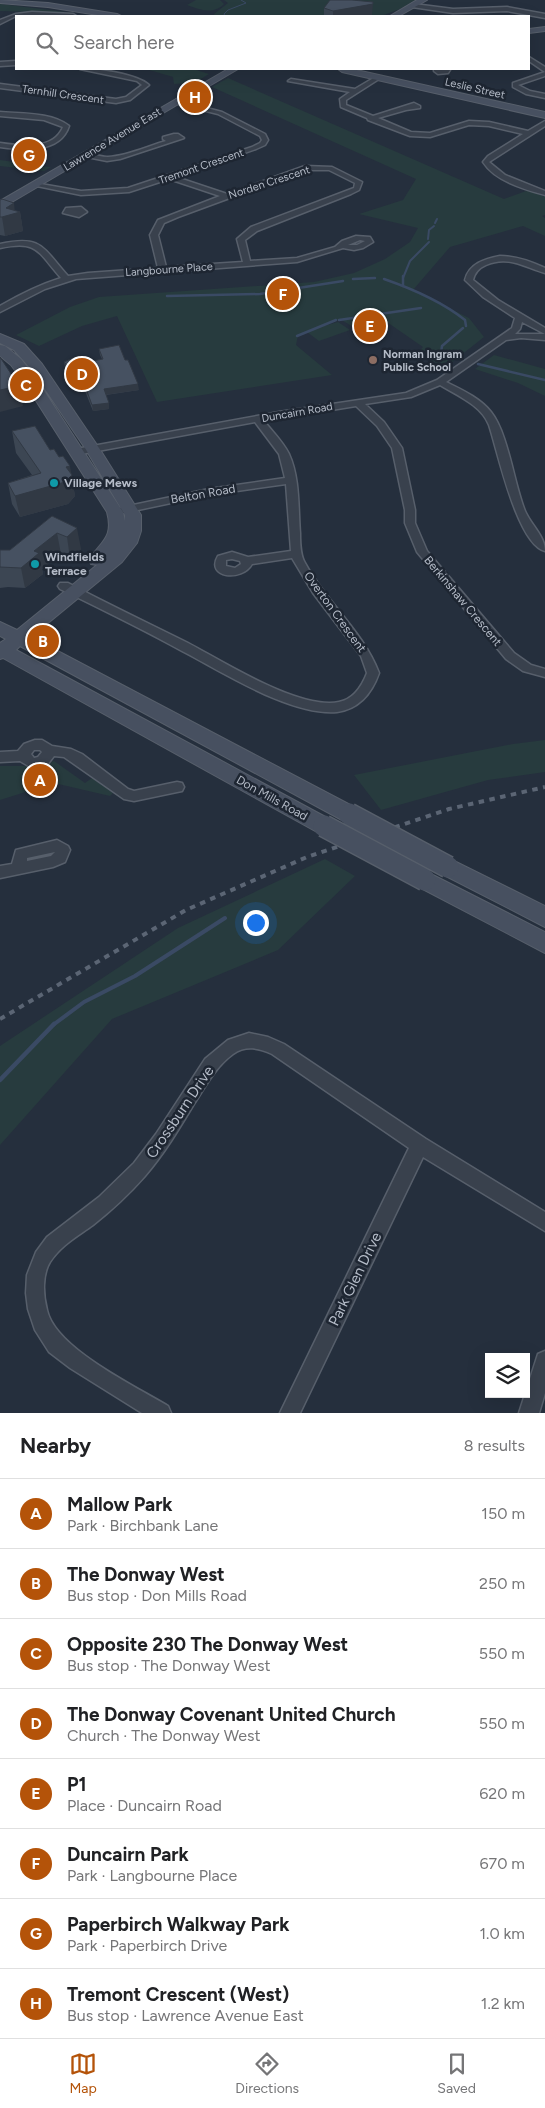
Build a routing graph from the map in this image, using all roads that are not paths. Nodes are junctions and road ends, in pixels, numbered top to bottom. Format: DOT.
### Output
graph roads {
  1 [pos="423,0"];
  2 [pos="0,1"];
  3 [pos="414,6"];
  4 [pos="401,14"];
  5 [pos="24,15"];
  6 [pos="52,15"];
  7 [pos="111,15"];
  8 [pos="15,16"];
  9 [pos="545,16"];
  10 [pos="0,22"];
  11 [pos="545,29"];
  12 [pos="530,31"];
  13 [pos="530,60"];
  14 [pos="15,63"];
  15 [pos="0,64"];
  16 [pos="88,70"];
  17 [pos="347,70"];
  18 [pos="436,70"];
  19 [pos="448,70"];
  20 [pos="545,70"];
  21 [pos="227,71"];
  22 [pos="545,74"];
  23 [pos="380,77"];
  24 [pos="290,80"];
  25 [pos="0,86"];
  26 [pos="354,91"];
  27 [pos="545,96"];
  28 [pos="176,102"];
  29 [pos="405,108"];
  30 [pos="0,114"];
  31 [pos="545,115"];
  32 [pos="370,119"];
  33 [pos="545,123"];
  34 [pos="530,132"];
  35 [pos="170,140"];
  36 [pos="0,145"];
  37 [pos="85,156"];
  38 [pos="170,176"];
  39 [pos="540,184"];
  40 [pos="35,185"];
  41 [pos="530,187"];
  42 [pos="81,193"];
  43 [pos="545,193"];
  44 [pos="226,196"];
  45 [pos="0,206"];
  46 [pos="74,209"];
  47 [pos="0,246"];
  48 [pos="344,246"];
  49 [pos="247,263"];
  50 [pos="163,270"];
  51 [pos="545,270"];
  52 [pos="65,278"];
  53 [pos="0,310"];
  54 [pos="520,317"];
  55 [pos="545,331"];
  56 [pos="545,337"];
  57 [pos="0,338"];
  58 [pos="504,338"];
  59 [pos="0,349"];
  60 [pos="32,361"];
  61 [pos="18,365"];
  62 [pos="440,382"];
  63 [pos="358,403"];
  64 [pos="258,419"];
  65 [pos="92,448"];
  66 [pos="76,452"];
  67 [pos="292,480"];
  68 [pos="122,510"];
  69 [pos="545,548"];
  70 [pos="296,554"];
  71 [pos="246,562"];
  72 [pos="69,589"];
  73 [pos="4,641"];
  74 [pos="545,673"];
  75 [pos="0,757"];
  76 [pos="177,787"];
  77 [pos="18,867"];
  78 [pos="0,872"];
  79 [pos="545,917"];
  80 [pos="545,943"];
  81 [pos="420,1145"];
  82 [pos="545,1222"];
  83 [pos="545,1361"];
  84 [pos="161,1413"];
  85 [pos="290,1413"];
  86 [pos="529,1413"];
  1 -- 3 [label="main road"];
  2 -- 7 [label="main road"];
  3 -- 4 [label="main road"];
  3 -- 9 [label="street"];
  5 -- 6 [label="street"];
  8 -- 10 [label="street"];
  11 -- 12 [label="main road"];
  13 -- 20 [label="street"];
  14 -- 15 [label="street"];
  16 -- 25 [label="street, Ternhill Crescent"];
  17 -- 23 [label="main road, Leslie Street"];
  18 -- 19 [label="street"];
  21 -- 28 [label="main road, Lawrence Avenue East"];
  22 -- 27 [label="street"];
  23 -- 26 [label="street"];
  23 -- 31 [label="main road, Leslie Street"];
  24 -- 26 [label="street"];
  26 -- 32 [label="street"];
  28 -- 37 [label="main road, Lawrence Avenue East"];
  28 -- 38 [label="street, Tremont Crescent"];
  29 -- 32 [label="street"];
  30 -- 36 [label="street"];
  32 -- 34 [label="street"];
  33 -- 34 [label="street"];
  34 -- 41 [label="street"];
  35 -- 37 [label="street"];
  37 -- 40 [label="main road, Lawrence Avenue East"];
  38 -- 42 [label="street, Tremont Crescent"];
  38 -- 44 [label="street"];
  39 -- 41 [label="street"];
  40 -- 42 [label="street, Tremont Crescent"];
  40 -- 45 [label="street, Lawrence Avenue East"];
  41 -- 43 [label="street"];
  42 -- 46 [label="street"];
  44 -- 49 [label="street, Norden Crescent"];
  44 -- 50 [label="street, Norden Crescent"];
  47 -- 52 [label="street"];
  48 -- 49 [label="street, Langbourne Place"];
  49 -- 50 [label="street, Langbourne Place"];
  50 -- 52 [label="street, Langbourne Place"];
  51 -- 54 [label="street"];
  52 -- 53 [label="street, Langbourne Place"];
  54 -- 55 [label="street"];
  54 -- 58 [label="street, Duncairn Road"];
  56 -- 58 [label="street, Duncairn Road"];
  57 -- 60 [label="main road"];
  58 -- 62 [label="street, Duncairn Road"];
  59 -- 61 [label="street"];
  60 -- 61 [label="main road"];
  60 -- 65 [label="main road"];
  61 -- 66 [label="street"];
  62 -- 63 [label="street, Duncairn Road"];
  62 -- 69 [label="street"];
  63 -- 64 [label="street, Duncairn Road"];
  63 -- 74 [label="street, Berkinshaw Crescent"];
  64 -- 65 [label="street, Duncairn Road"];
  64 -- 67 [label="street, Overton Crescent"];
  65 -- 66 [label="street, Duncairn Road"];
  65 -- 68 [label="main road"];
  66 -- 68 [label="main road"];
  67 -- 68 [label="street, Belton Road"];
  67 -- 70 [label="street, Overton Crescent"];
  68 -- 72 [label="main road"];
  70 -- 71 [label="street"];
  70 -- 72 [label="street, Overton Crescent"];
  72 -- 73 [label="main road"];
  73 -- 79 [label="main road, Don Mills Road, bridge"];
  73 -- 80 [label="main road, Don Mills Road, bridge"];
  75 -- 76 [label="street"];
  77 -- 78 [label="street"];
  81 -- 82 [label="street, Crossburn Drive"];
  81 -- 84 [label="street, Crossburn Drive"];
  81 -- 85 [label="street, Park Glen Drive"];
  83 -- 86 [label="street"];
}
